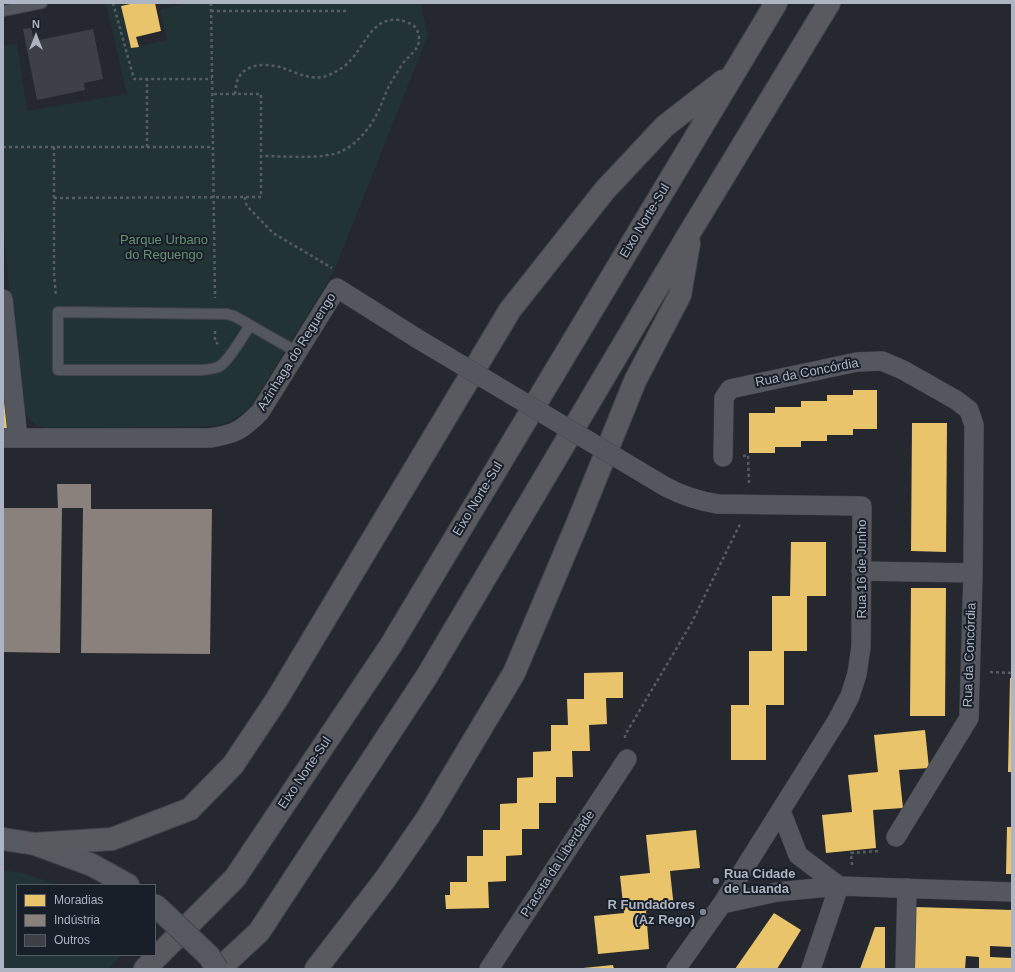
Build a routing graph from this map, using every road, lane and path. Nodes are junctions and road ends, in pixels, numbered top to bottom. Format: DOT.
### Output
graph roads {
  1 [pos="42,3"];
  2 [pos="114,3"];
  3 [pos="210,3"];
  4 [pos="776,3"];
  5 [pos="829,3"];
  6 [pos="211,10"];
  7 [pos="3,11"];
  8 [pos="348,11"];
  9 [pos="733,73"];
  10 [pos="147,78"];
  11 [pos="212,78"];
  12 [pos="212,94"];
  13 [pos="235,94"];
  14 [pos="3,147"];
  15 [pos="54,147"];
  16 [pos="146,147"];
  17 [pos="212,147"];
  18 [pos="261,156"];
  19 [pos="213,197"];
  20 [pos="245,197"];
  21 [pos="54,198"];
  22 [pos="690,232"];
  23 [pos="332,268"];
  24 [pos="3,299"];
  25 [pos="58,312"];
  26 [pos="215,313"];
  27 [pos="250,325"];
  28 [pos="297,352"];
  29 [pos="232,353"];
  30 [pos="10,438"];
  31 [pos="723,457"];
  32 [pos="666,487"];
  33 [pos="749,505"];
  34 [pos="861,571"];
  35 [pos="973,572"];
  36 [pos="627,759"];
  37 [pos="781,811"];
  38 [pos="896,838"];
  39 [pos="3,839"];
  40 [pos="35,844"];
  41 [pos="851,853"];
  42 [pos="126,884"];
  43 [pos="839,886"];
  44 [pos="907,888"];
  45 [pos="1012,892"];
  46 [pos="722,904"];
  47 [pos="156,906"];
  48 [pos="145,969"];
  49 [pos="218,969"];
  50 [pos="316,969"];
  51 [pos="489,969"];
  52 [pos="676,969"];
  53 [pos="811,969"];
  54 [pos="905,969"];
  1 -- 7 [label="lane"];
  2 -- 10 [label="path"];
  3 -- 6 [label="path"];
  4 -- 9 [label="highway, Eixo Norte-Sul"];
  5 -- 22 [label="highway"];
  6 -- 8 [label="path"];
  6 -- 11 [label="path"];
  9 -- 40 [label="highway"];
  9 -- 48 [label="highway, Eixo Norte-Sul"];
  10 -- 11 [label="path"];
  10 -- 16 [label="path"];
  11 -- 12 [label="path"];
  12 -- 13 [label="path"];
  12 -- 17 [label="path"];
  13 -- 18 [label="path"];
  13 -- 18 [label="path"];
  14 -- 15 [label="path"];
  15 -- 16 [label="path"];
  15 -- 21 [label="path"];
  16 -- 17 [label="path"];
  17 -- 19 [label="path"];
  18 -- 20 [label="path"];
  19 -- 20 [label="path"];
  19 -- 21 [label="path"];
  19 -- 26 [label="path"];
  20 -- 23 [label="path"];
  21 -- 25 [label="path"];
  22 -- 49 [label="highway"];
  22 -- 50 [label="highway"];
  24 -- 30 [label="street, Azinhaga do Reguengo"];
  25 -- 26 [label="lane"];
  25 -- 29 [label="lane"];
  26 -- 27 [label="lane"];
  26 -- 29 [label="path"];
  27 -- 28 [label="lane"];
  27 -- 29 [label="lane"];
  28 -- 30 [label="street, Azinhaga do Reguengo"];
  28 -- 32 [label="street, Azinhaga do Reguengo, bridge"];
  31 -- 33 [label="path"];
  31 -- 35 [label="street, Rua da Concórdia"];
  32 -- 33 [label="street, Rua 16 de Junho"];
  33 -- 34 [label="street, Rua 16 de Junho"];
  33 -- 36 [label="path"];
  34 -- 35 [label="street"];
  34 -- 37 [label="street, Rua 16 de Junho"];
  35 -- 38 [label="street, Rua da Concórdia"];
  36 -- 51 [label="street, Praceta da Liberdade"];
  37 -- 43 [label="street"];
  37 -- 46 [label="street, Rua 16 de Junho"];
  38 -- 41 [label="path"];
  39 -- 40 [label="main road"];
  40 -- 42 [label="main road"];
  43 -- 44 [label="street"];
  43 -- 46 [label="street"];
  43 -- 53 [label="street"];
  44 -- 45 [label="street"];
  44 -- 54 [label="street"];
  46 -- 52 [label="street, Rua 16 de Junho"];
  47 -- 49 [label="main road, bridge"];
}
